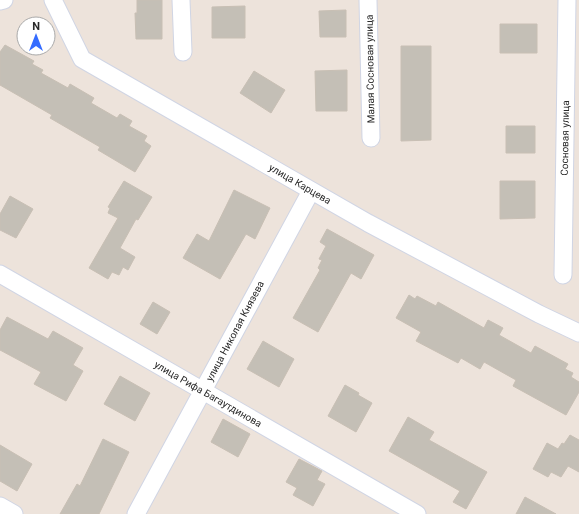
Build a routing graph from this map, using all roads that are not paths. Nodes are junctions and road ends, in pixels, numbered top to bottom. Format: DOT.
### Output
graph roads {
  1 [pos="4,0"];
  2 [pos="53,0"];
  3 [pos="181,0"];
  4 [pos="368,0"];
  5 [pos="567,0"];
  6 [pos="0,1"];
  7 [pos="183,52"];
  8 [pos="371,138"];
  9 [pos="311,191"];
  10 [pos="0,274"];
  11 [pos="563,275"];
  12 [pos="579,333"];
  13 [pos="203,391"];
  14 [pos="0,506"];
  15 [pos="14,514"];
  16 [pos="136,514"];
  17 [pos="416,514"];
  1 -- 6 [label="street"];
  2 -- 9 [label="street, улица Карцева"];
  3 -- 7 [label="street"];
  4 -- 8 [label="street, Малая Сосновая улица"];
  5 -- 11 [label="street, Сосновая улица"];
  9 -- 12 [label="street, улица Карцева"];
  9 -- 13 [label="street, улица Николая Князева"];
  10 -- 13 [label="street, улица Рифа Багаутдинова"];
  13 -- 16 [label="street, улица Николая Князева"];
  13 -- 17 [label="street, улица Рифа Багаутдинова"];
  14 -- 15 [label="street"];
}
